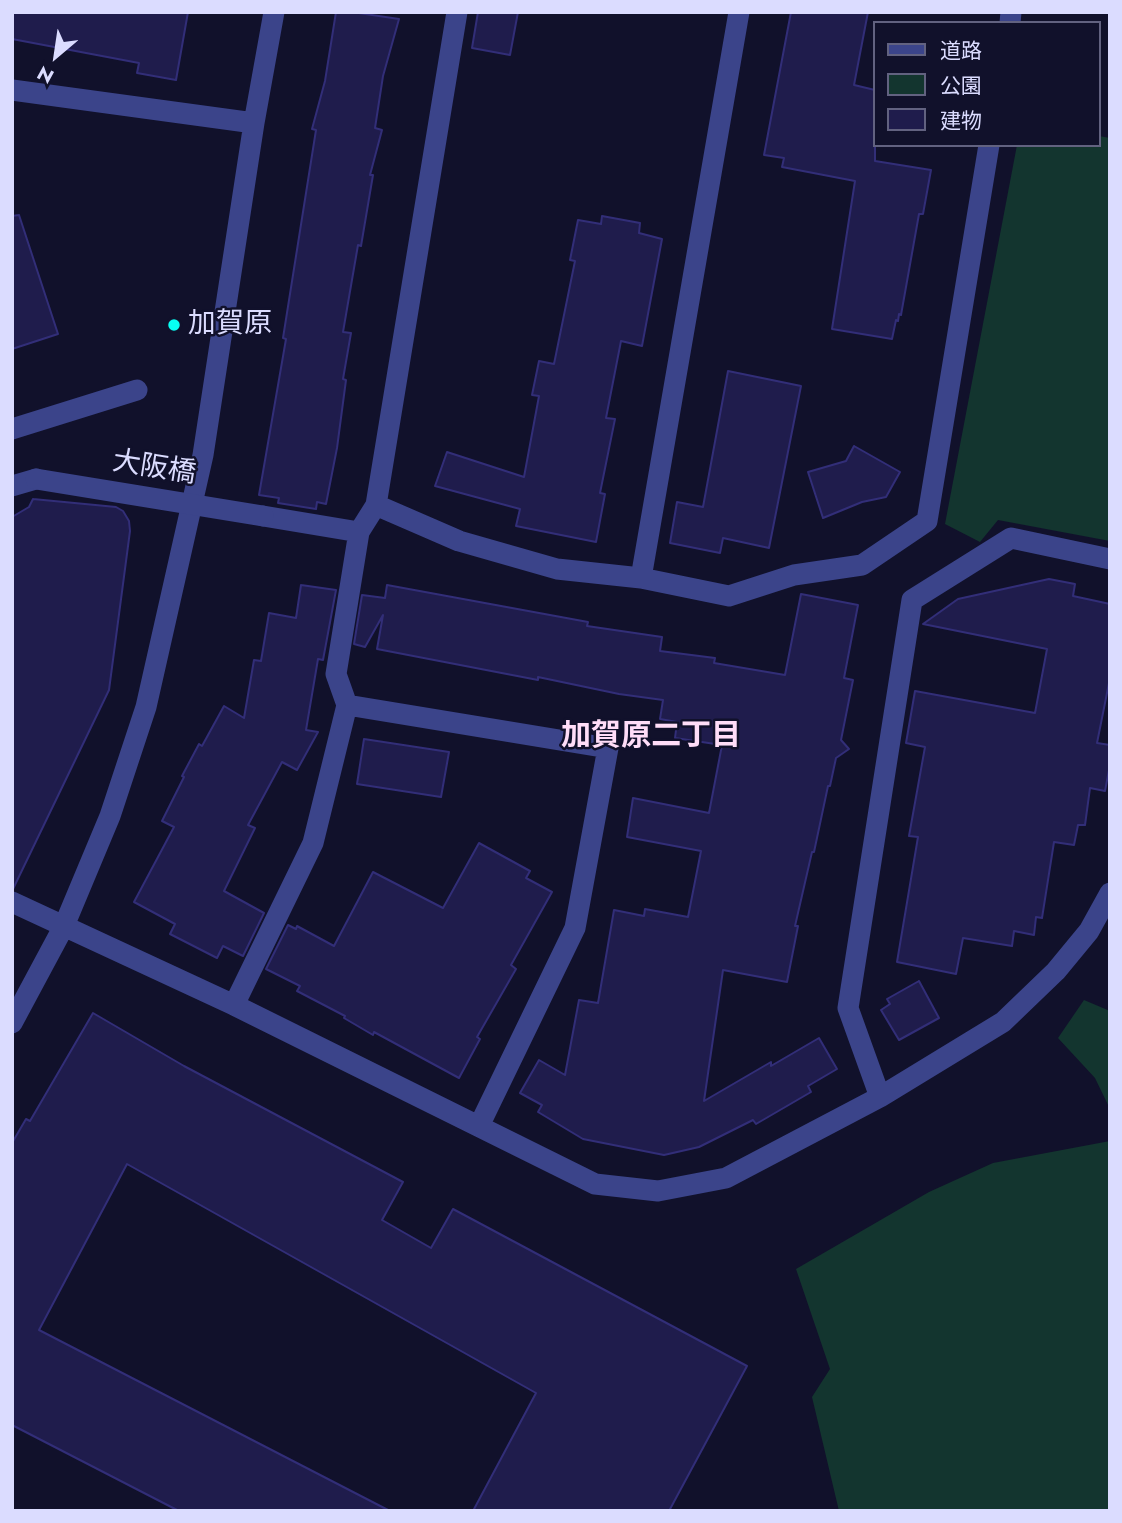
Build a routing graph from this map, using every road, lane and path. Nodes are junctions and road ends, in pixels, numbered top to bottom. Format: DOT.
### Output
graph roads {
  1 [pos="274,12"];
  2 [pos="457,12"];
  3 [pos="739,12"];
  4 [pos="12,90"];
  5 [pos="254,123"];
  6 [pos="989,147"];
  7 [pos="137,390"];
  8 [pos="12,429"];
  9 [pos="12,486"];
  10 [pos="376,505"];
  11 [pos="359,532"];
  12 [pos="1110,559"];
  13 [pos="641,578"];
  14 [pos="347,705"];
  15 [pos="1110,894"];
  16 [pos="12,902"];
  17 [pos="64,926"];
  18 [pos="234,1005"];
  19 [pos="12,1023"];
  20 [pos="880,1097"];
  21 [pos="479,1126"];
  1 -- 5 [label="street"];
  2 -- 10 [label="street"];
  3 -- 13 [label="street"];
  4 -- 5 [label="street"];
  5 -- 17 [label="street"];
  6 -- 13 [label="street"];
  7 -- 8 [label="street"];
  9 -- 11 [label="street, 大阪橋, bridge"];
  10 -- 11 [label="street"];
  10 -- 13 [label="street"];
  11 -- 14 [label="street"];
  12 -- 20 [label="street"];
  14 -- 18 [label="street"];
  14 -- 21 [label="street"];
  15 -- 20 [label="street"];
  16 -- 17 [label="street"];
  17 -- 18 [label="street"];
  17 -- 19 [label="street"];
  18 -- 21 [label="street"];
  20 -- 21 [label="street"];
}
